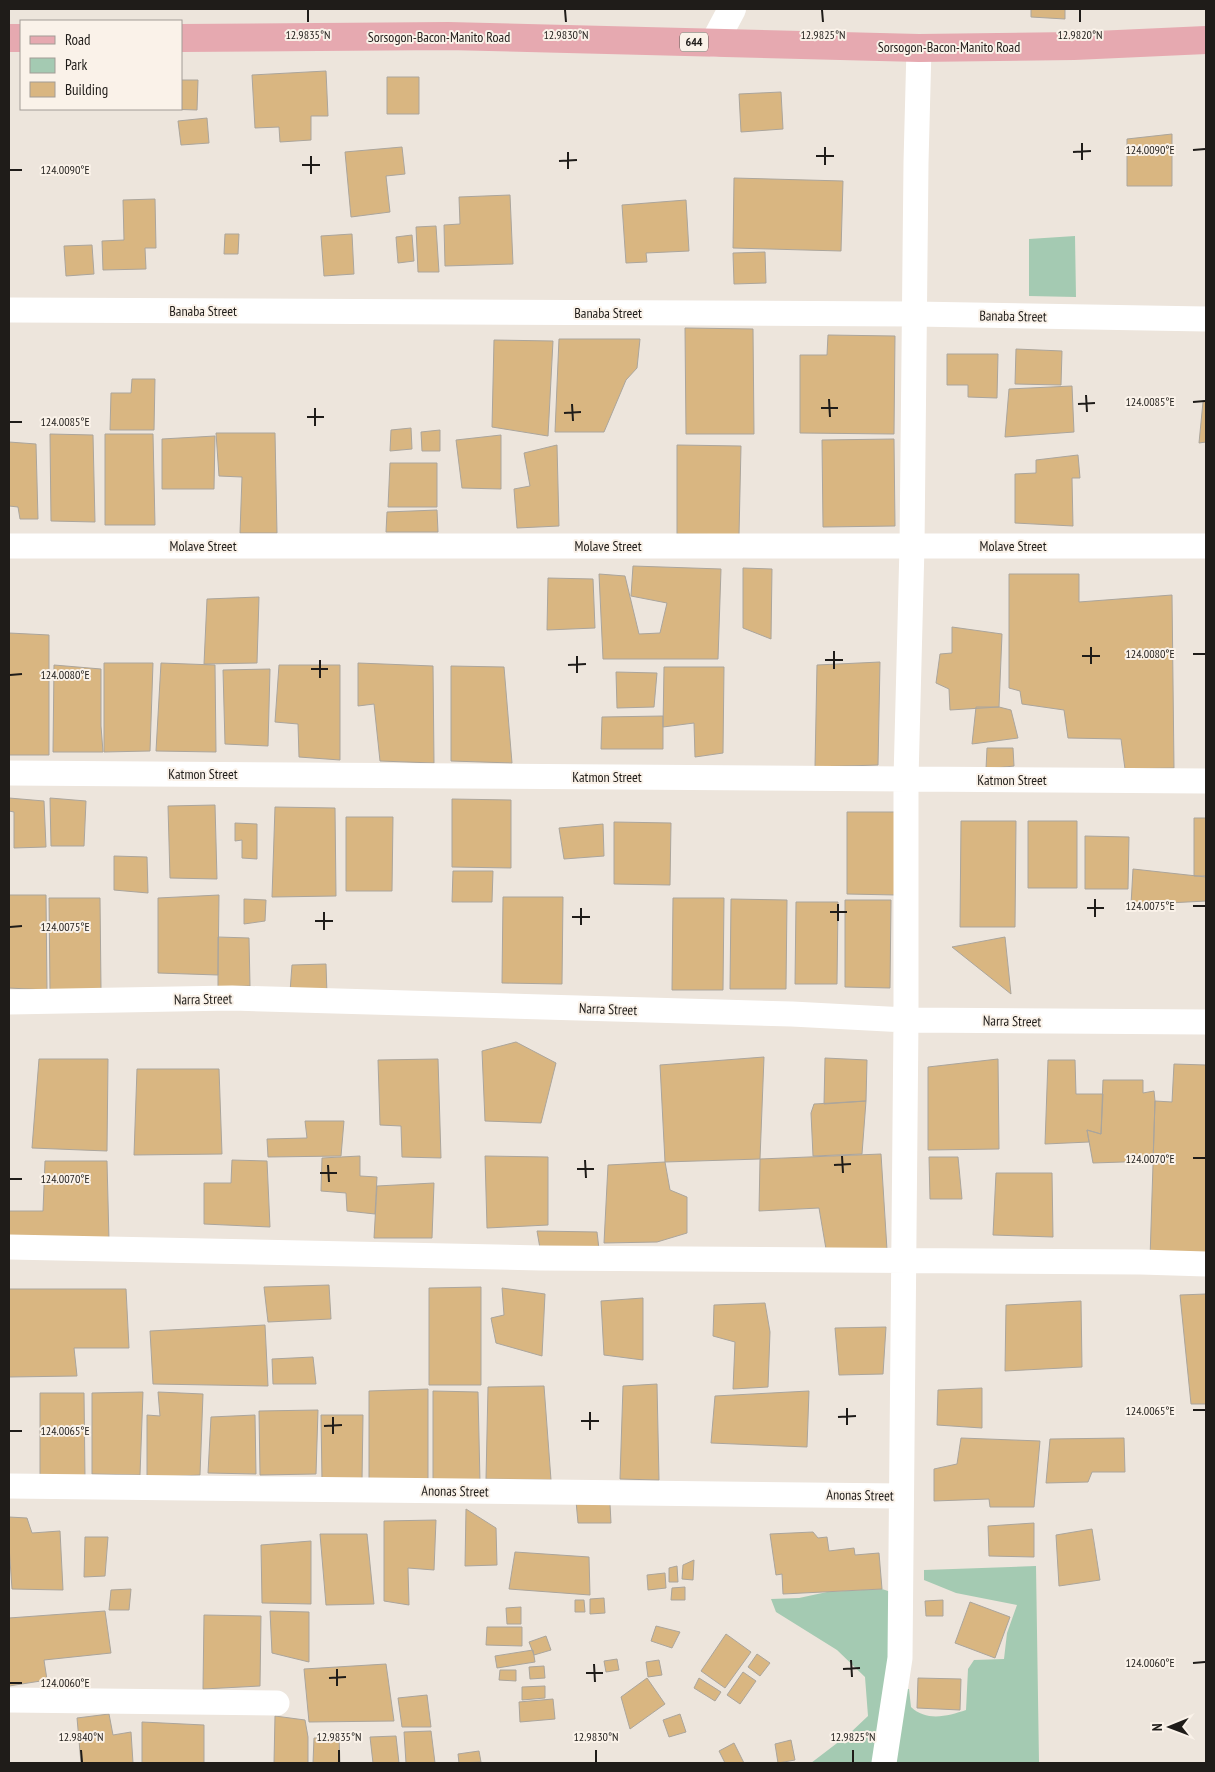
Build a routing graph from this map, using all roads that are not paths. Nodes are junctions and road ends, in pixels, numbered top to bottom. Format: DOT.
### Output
graph roads {
  1 [pos="732,9"];
  2 [pos="182,38"];
  3 [pos="1206,40"];
  4 [pos="714,43"];
  5 [pos="919,48"];
  6 [pos="9,310"];
  7 [pos="914,314"];
  8 [pos="1206,318"];
  9 [pos="9,546"];
  10 [pos="912,546"];
  11 [pos="1206,546"];
  12 [pos="9,773"];
  13 [pos="906,779"];
  14 [pos="1206,781"];
  15 [pos="9,1002"];
  16 [pos="906,1020"];
  17 [pos="1206,1022"];
  18 [pos="9,1247"];
  19 [pos="904,1261"];
  20 [pos="1206,1264"];
  21 [pos="9,1486"];
  22 [pos="901,1496"];
  23 [pos="9,1700"];
  24 [pos="276,1703"];
  25 [pos="884,1763"];
  1 -- 4 [label="street"];
  2 -- 4 [label="main road, Sorsogon-Bacon-Manito Road / 644"];
  3 -- 5 [label="main road, Sorsogon-Bacon-Manito Road / 644"];
  4 -- 5 [label="main road, Sorsogon-Bacon-Manito Road / 644"];
  5 -- 7 [label="street"];
  6 -- 7 [label="street, Banaba Street"];
  7 -- 8 [label="street, Banaba Street"];
  7 -- 10 [label="street"];
  9 -- 10 [label="street, Molave Street"];
  10 -- 11 [label="street, Molave Street"];
  10 -- 13 [label="street"];
  12 -- 13 [label="street, Katmon Street"];
  13 -- 14 [label="street, Katmon Street"];
  13 -- 16 [label="street"];
  15 -- 16 [label="street, Narra Street"];
  16 -- 17 [label="street, Narra Street"];
  16 -- 19 [label="street"];
  18 -- 19 [label="street"];
  19 -- 20 [label="street"];
  19 -- 22 [label="street"];
  21 -- 22 [label="street, Anonas Street"];
  22 -- 25 [label="street"];
  23 -- 24 [label="street"];
}
